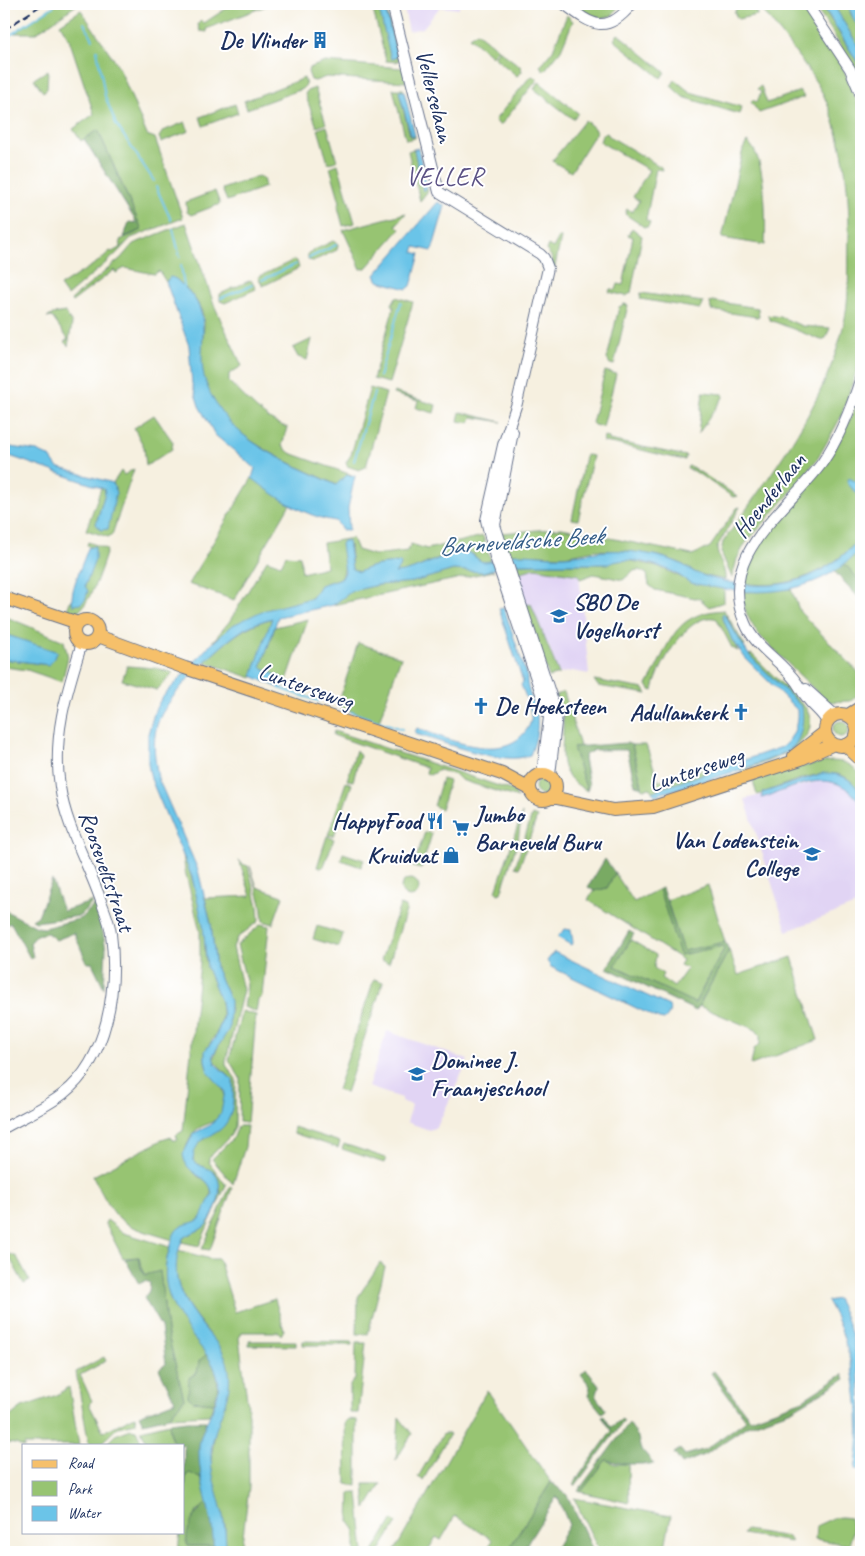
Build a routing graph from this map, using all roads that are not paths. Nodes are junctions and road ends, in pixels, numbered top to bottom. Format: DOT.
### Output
graph roads {
  1 [pos="392,4"];
  2 [pos="564,4"];
  3 [pos="623,4"];
  4 [pos="632,4"];
  5 [pos="808,4"];
  6 [pos="617,17"];
  7 [pos="861,94"];
  8 [pos="861,377"];
  9 [pos="4,598"];
  10 [pos="4,606"];
  11 [pos="76,628"];
  12 [pos="98,636"];
  13 [pos="82,643"];
  14 [pos="861,707"];
  15 [pos="834,721"];
  16 [pos="852,738"];
  17 [pos="861,760"];
  18 [pos="779,765"];
  19 [pos="544,783"];
  20 [pos="4,1128"];
  1 -- 19 [label="street, Vellerselaan"];
  2 -- 6 [label="street"];
  3 -- 6 [label="street"];
  4 -- 6 [label="street"];
  5 -- 7 [label="street"];
  8 -- 15 [label="street, Hoenderlaan"];
  9 -- 11 [label="main road"];
  10 -- 11 [label="main road"];
  11 -- 12 [label="main road"];
  11 -- 13 [label="main road"];
  12 -- 13 [label="main road"];
  12 -- 19 [label="main road, Lunterseweg"];
  13 -- 20 [label="street, Rooseveltstraat"];
  14 -- 15 [label="main road, Lunterseweg"];
  15 -- 16 [label="main road"];
  15 -- 16 [label="main road"];
  15 -- 18 [label="main road, Lunterseweg"];
  16 -- 17 [label="main road"];
  16 -- 18 [label="main road, Lunterseweg"];
  18 -- 19 [label="main road, Lunterseweg"];
}
